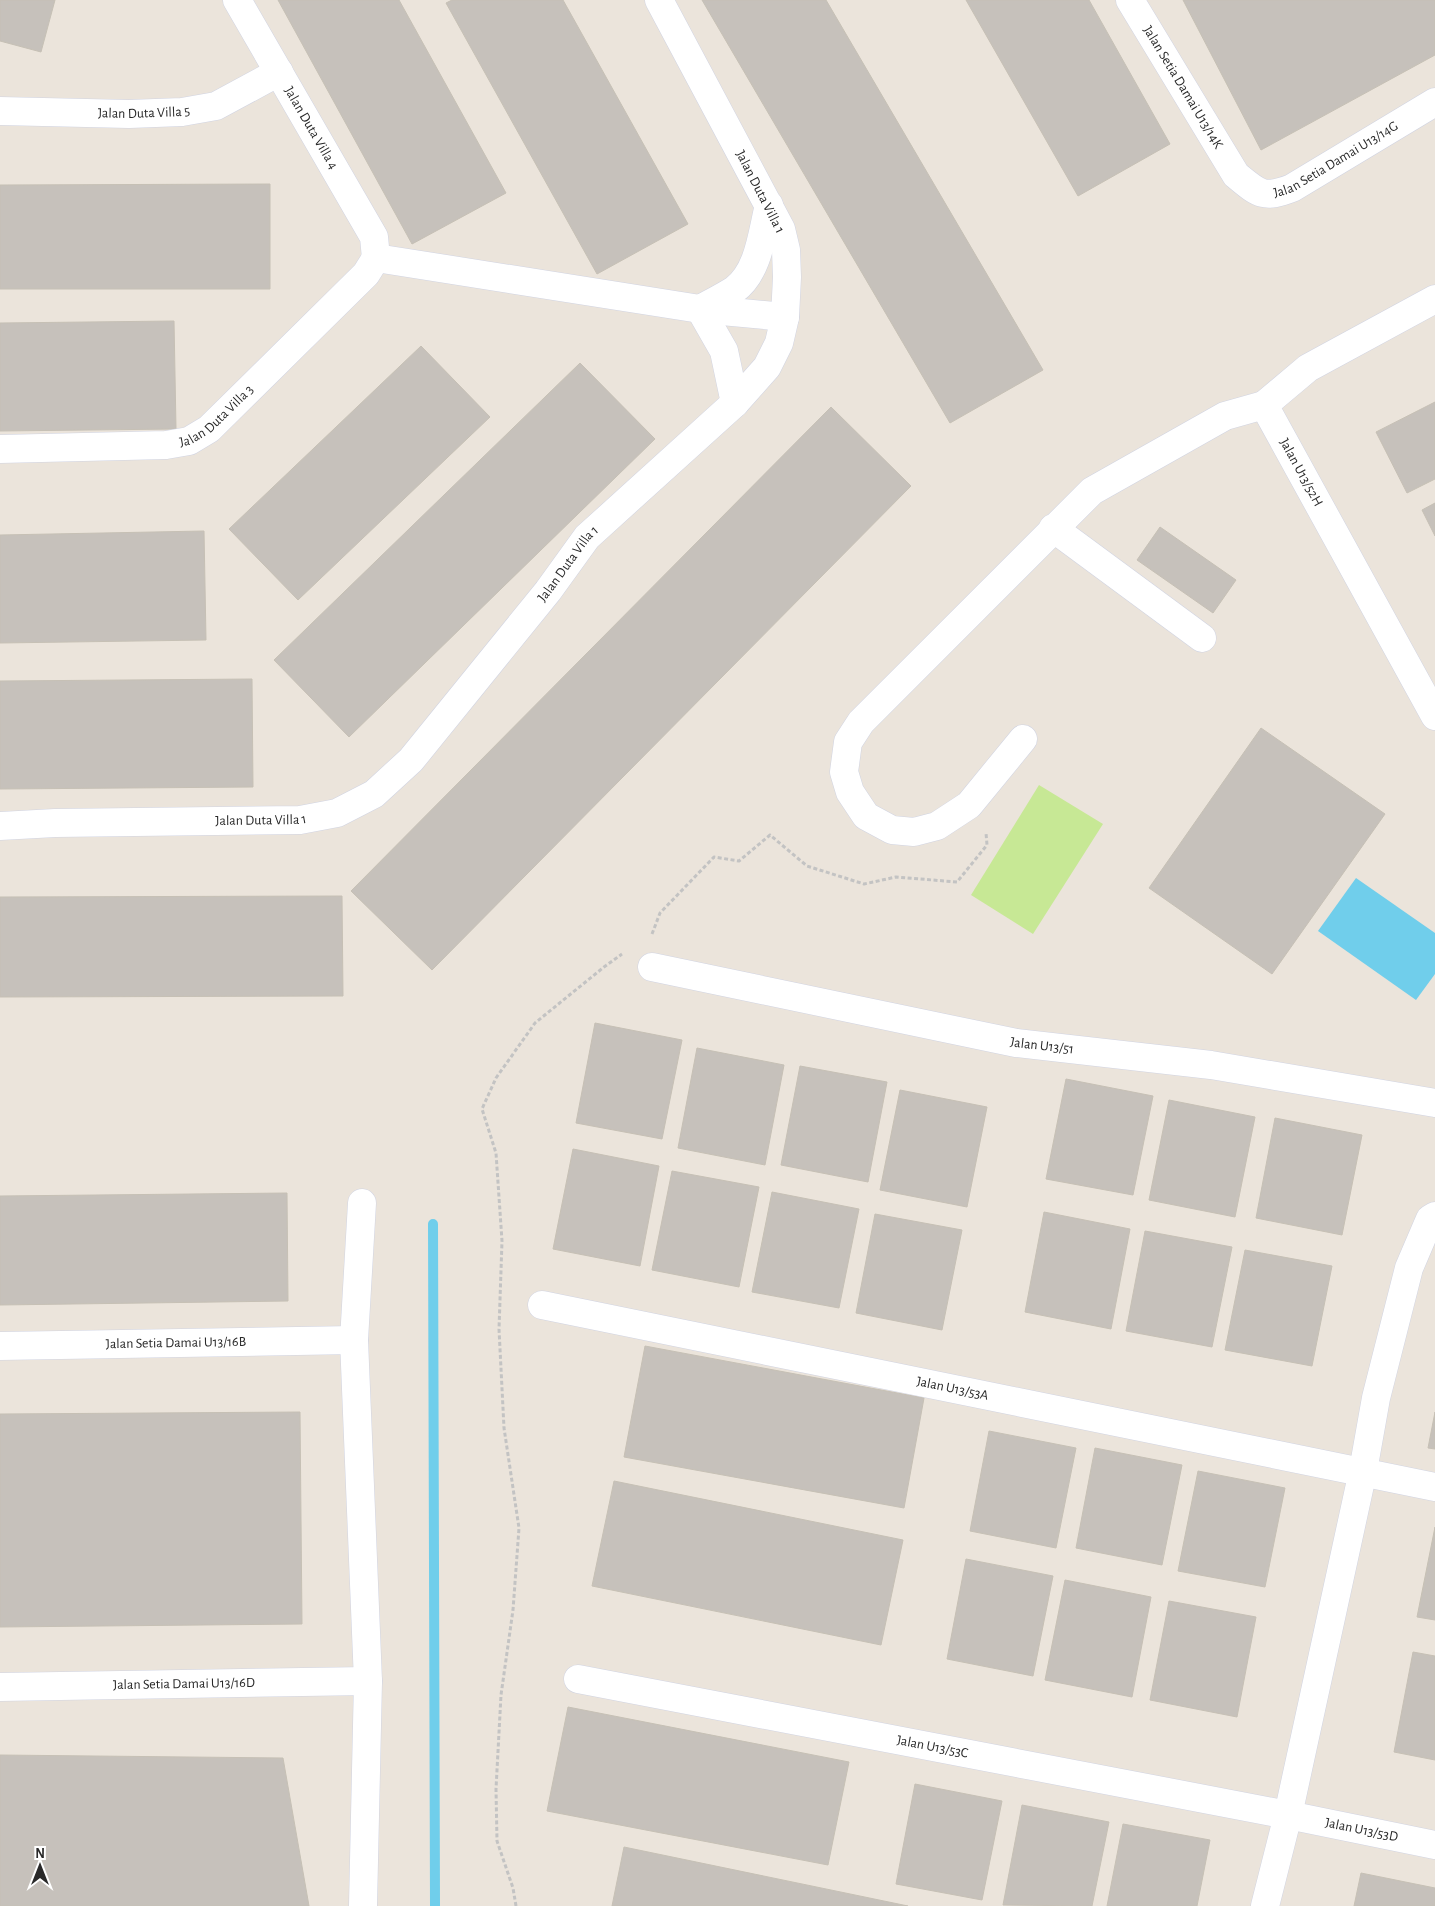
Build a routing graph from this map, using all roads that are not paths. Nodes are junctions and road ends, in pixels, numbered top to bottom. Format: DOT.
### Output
graph roads {
  1 [pos="238,0"];
  2 [pos="659,0"];
  3 [pos="1130,0"];
  4 [pos="279,72"];
  5 [pos="1435,102"];
  6 [pos="0,111"];
  7 [pos="1236,175"];
  8 [pos="769,206"];
  9 [pos="376,258"];
  10 [pos="1435,299"];
  11 [pos="700,309"];
  12 [pos="785,317"];
  13 [pos="735,403"];
  14 [pos="1264,405"];
  15 [pos="0,449"];
  16 [pos="1054,528"];
  17 [pos="1202,638"];
  18 [pos="1435,716"];
  19 [pos="1024,739"];
  20 [pos="0,826"];
  21 [pos="652,966"];
  22 [pos="1435,1103"];
  23 [pos="362,1203"];
  24 [pos="1435,1216"];
  25 [pos="542,1305"];
  26 [pos="354,1340"];
  27 [pos="0,1346"];
  28 [pos="1363,1471"];
  29 [pos="1435,1487"];
  30 [pos="578,1678"];
  31 [pos="368,1681"];
  32 [pos="0,1687"];
  33 [pos="1288,1815"];
  34 [pos="1435,1846"];
  35 [pos="363,1906"];
  36 [pos="1265,1906"];
  1 -- 4 [label="street, Jalan Duta Villa 4"];
  2 -- 8 [label="street, Jalan Duta Villa 1"];
  3 -- 7 [label="street, Jalan Setia Damai U13/14K"];
  4 -- 6 [label="street, Jalan Duta Villa 5"];
  4 -- 9 [label="street, Jalan Duta Villa 4"];
  5 -- 7 [label="street, Jalan Setia Damai U13/14G"];
  8 -- 11 [label="street"];
  8 -- 12 [label="street, Jalan Duta Villa 1"];
  9 -- 11 [label="street"];
  9 -- 15 [label="street, Jalan Duta Villa 3"];
  10 -- 14 [label="street"];
  11 -- 12 [label="street"];
  11 -- 13 [label="street"];
  12 -- 13 [label="street, Jalan Duta Villa 1"];
  13 -- 20 [label="street, Jalan Duta Villa 1"];
  14 -- 16 [label="street"];
  14 -- 18 [label="street, Jalan U13/52H"];
  16 -- 17 [label="street"];
  16 -- 19 [label="street"];
  21 -- 22 [label="street, Jalan U13/51"];
  23 -- 26 [label="street"];
  24 -- 28 [label="street"];
  25 -- 28 [label="street, Jalan U13/53A"];
  26 -- 27 [label="street, Jalan Setia Damai U13/16B"];
  26 -- 31 [label="street"];
  28 -- 29 [label="street, Jalan U13/53A"];
  28 -- 33 [label="street"];
  30 -- 33 [label="street, Jalan U13/53C"];
  31 -- 32 [label="street, Jalan Setia Damai U13/16D"];
  31 -- 35 [label="street"];
  33 -- 34 [label="street, Jalan U13/53D"];
  33 -- 36 [label="street"];
}
